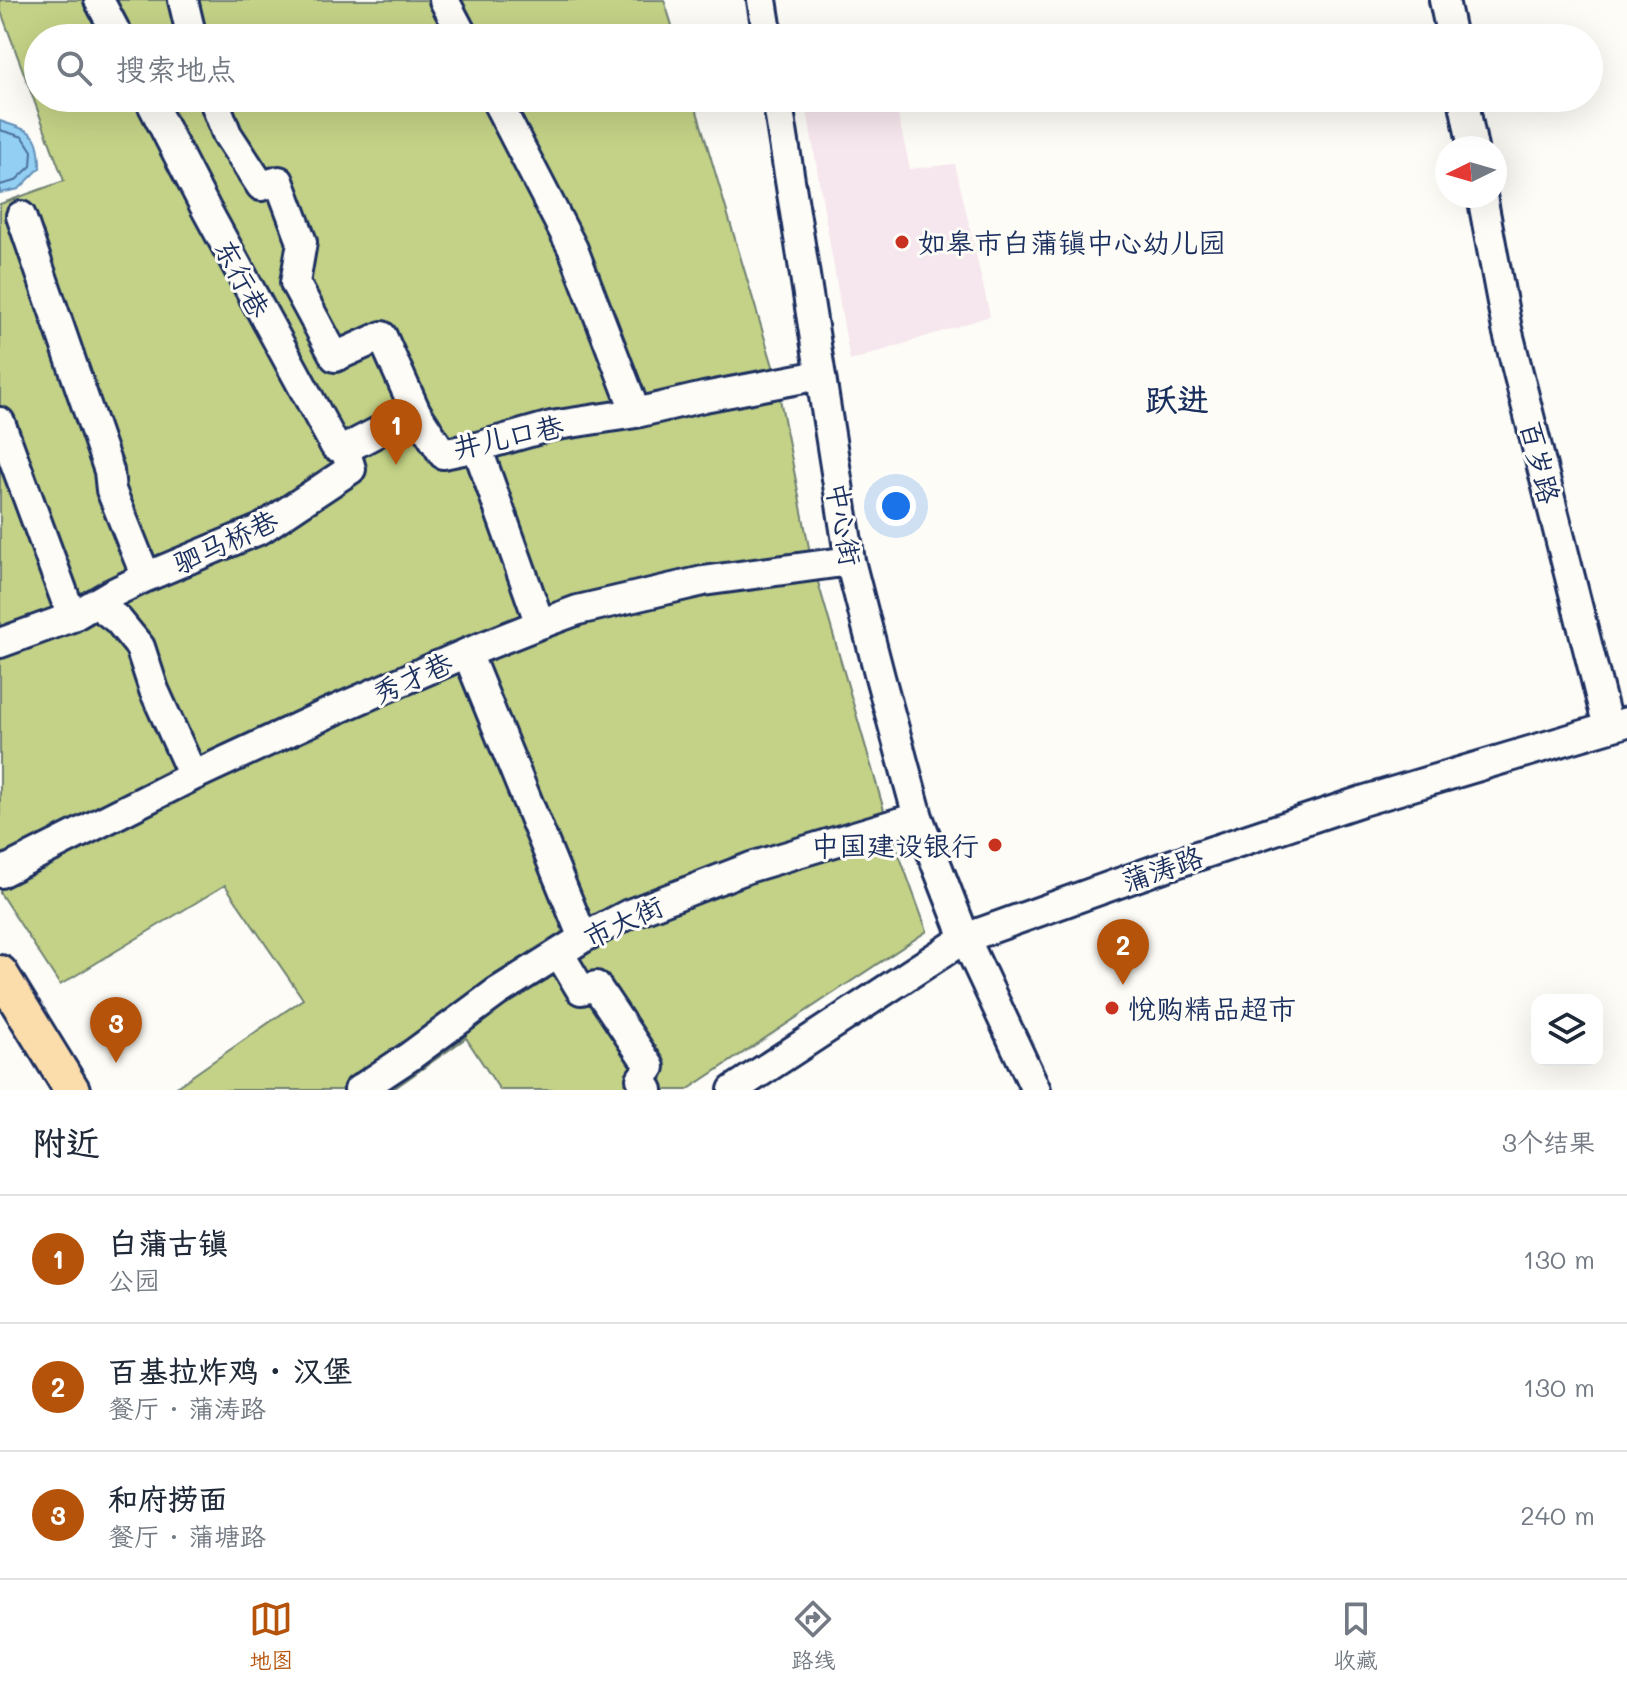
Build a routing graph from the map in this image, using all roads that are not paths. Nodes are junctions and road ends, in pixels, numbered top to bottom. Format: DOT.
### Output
graph roads {
  1 [pos="99,0"];
  2 [pos="183,0"];
  3 [pos="444,0"];
  4 [pos="762,0"];
  5 [pos="1444,0"];
  6 [pos="112,24"];
  7 [pos="189,24"];
  8 [pos="457,24"];
  9 [pos="766,24"];
  10 [pos="1449,24"];
  11 [pos="156,112"];
  12 [pos="218,112"];
  13 [pos="502,112"];
  14 [pos="779,112"];
  15 [pos="1466,112"];
  16 [pos="1471,136"];
  17 [pos="1484,208"];
  18 [pos="21,216"];
  19 [pos="820,375"];
  20 [pos="416,412"];
  21 [pos="636,413"];
  22 [pos="0,422"];
  23 [pos="477,447"];
  24 [pos="345,449"];
  25 [pos="850,561"];
  26 [pos="146,577"];
  27 [pos="84,610"];
  28 [pos="540,624"];
  29 [pos="0,643"];
  30 [pos="467,653"];
  31 [pos="1618,725"];
  32 [pos="193,776"];
  33 [pos="918,817"];
  34 [pos="0,873"];
  35 [pos="965,938"];
  36 [pos="571,946"];
  37 [pos="0,973"];
  38 [pos="72,1090"];
  39 [pos="359,1090"];
  40 [pos="648,1090"];
  41 [pos="733,1090"];
  42 [pos="1036,1090"];
  1 -- 6 [label="street"];
  2 -- 7 [label="street"];
  3 -- 8 [label="street"];
  4 -- 9 [label="street"];
  5 -- 10 [label="street"];
  11 -- 24 [label="street, 东行巷"];
  12 -- 20 [label="street, 井儿口巷"];
  13 -- 21 [label="street"];
  14 -- 19 [label="street, 中心街"];
  15 -- 16 [label="street"];
  17 -- 31 [label="street, 百岁路"];
  18 -- 26 [label="street"];
  19 -- 21 [label="street, 井儿口巷"];
  19 -- 25 [label="street, 中心街"];
  20 -- 23 [label="street, 井儿口巷"];
  20 -- 24 [label="street"];
  21 -- 23 [label="street, 井儿口巷"];
  22 -- 27 [label="street"];
  23 -- 28 [label="street"];
  24 -- 26 [label="street, 驷马桥巷"];
  25 -- 28 [label="street, 秀才巷"];
  25 -- 33 [label="street, 中心街"];
  26 -- 27 [label="street, 驷马桥巷"];
  27 -- 29 [label="street, 驷马桥巷"];
  27 -- 32 [label="street"];
  28 -- 30 [label="street, 秀才巷"];
  30 -- 32 [label="street, 秀才巷"];
  30 -- 36 [label="street"];
  31 -- 35 [label="street, 蒲涛路"];
  32 -- 34 [label="street, 秀才巷"];
  33 -- 35 [label="street, 中心街"];
  33 -- 36 [label="street, 市大街"];
  35 -- 41 [label="street, 蒲涛路"];
  35 -- 42 [label="street, 中心街"];
  36 -- 39 [label="street, 市大街"];
  36 -- 40 [label="street"];
  37 -- 38 [label="main road"];
}
